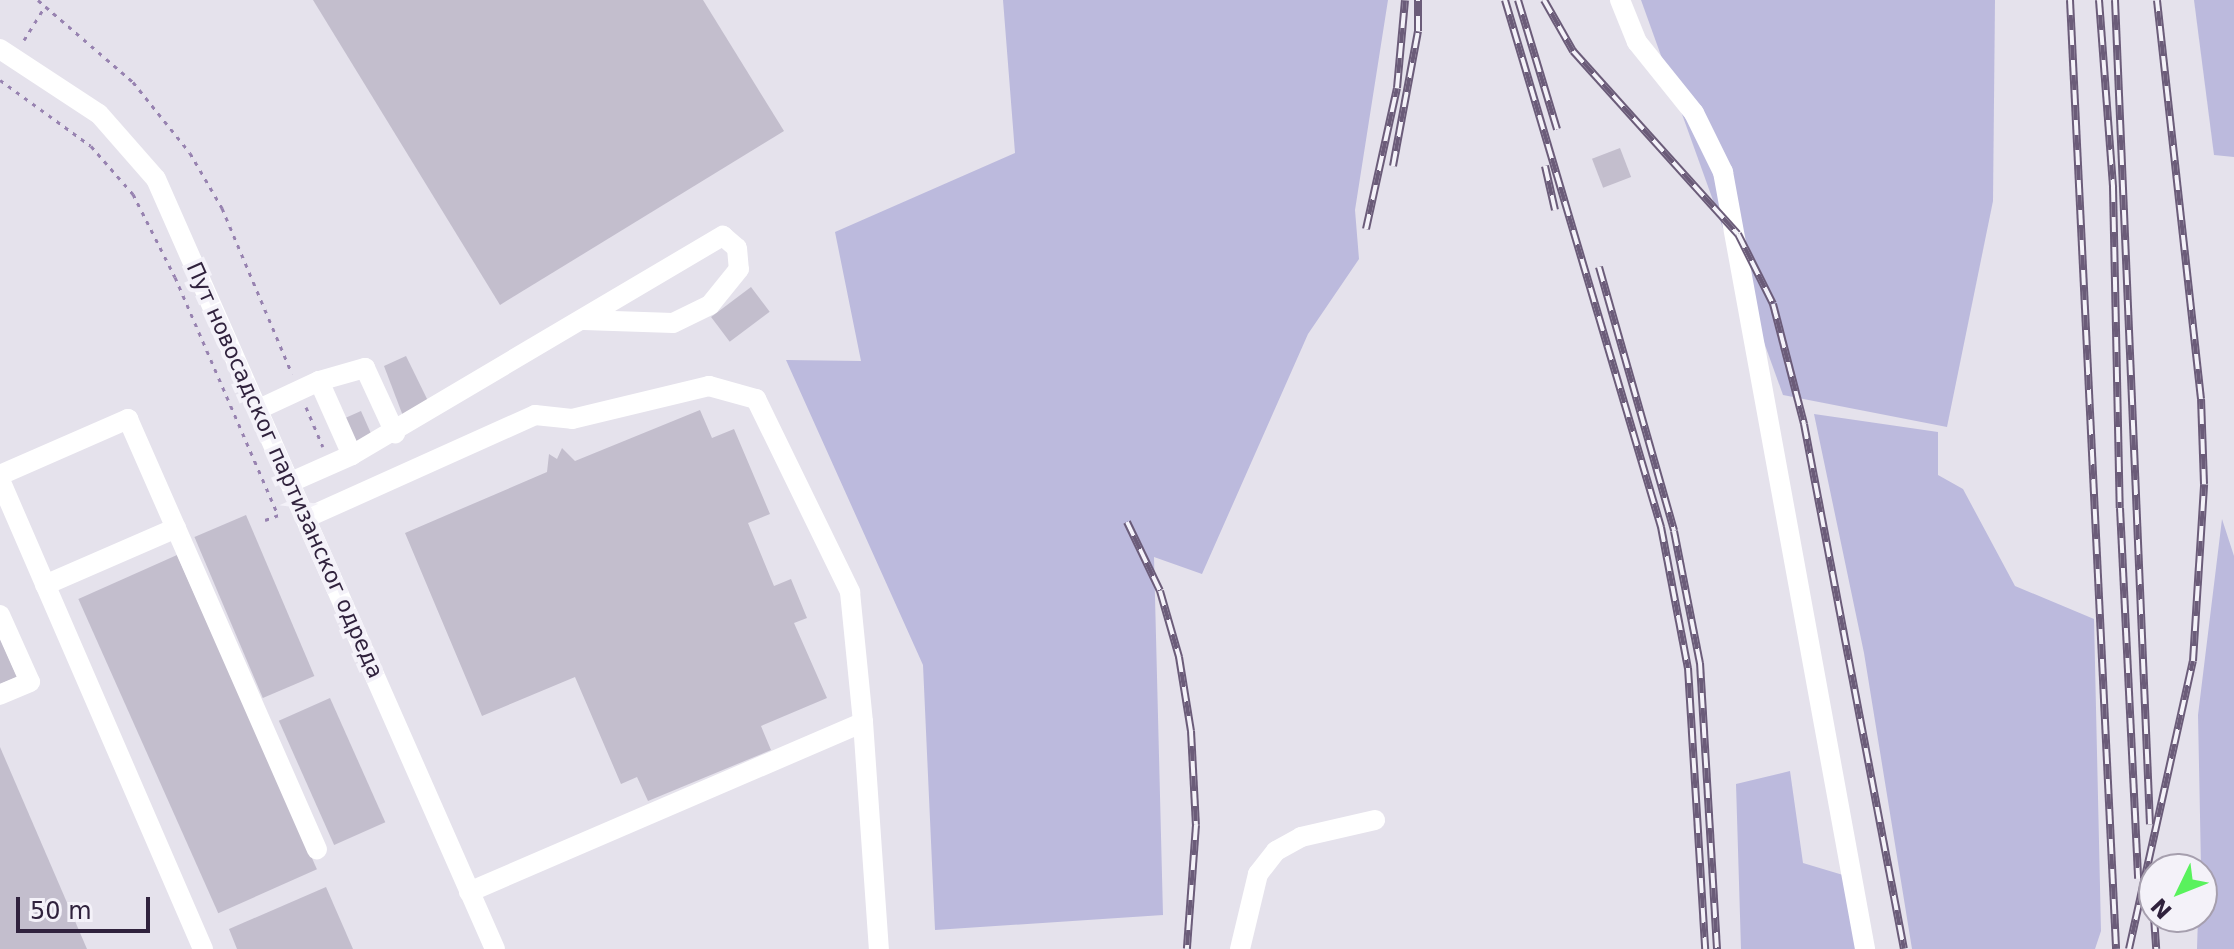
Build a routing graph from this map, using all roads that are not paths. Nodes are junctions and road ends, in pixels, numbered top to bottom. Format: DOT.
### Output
graph roads {
  1 [pos="1620,0"];
  2 [pos="0,49"];
  3 [pos="584,320"];
  4 [pos="319,381"];
  5 [pos="259,409"];
  6 [pos="395,433"];
  7 [pos="352,455"];
  8 [pos="0,478"];
  9 [pos="291,482"];
  10 [pos="306,518"];
  11 [pos="176,528"];
  12 [pos="45,585"];
  13 [pos="0,615"];
  14 [pos="0,695"];
  15 [pos="863,722"];
  16 [pos="1375,820"];
  17 [pos="317,849"];
  18 [pos="469,892"];
  19 [pos="203,949"];
  20 [pos="495,949"];
  21 [pos="879,949"];
  22 [pos="1240,949"];
  23 [pos="1865,949"];
  1 -- 23 [label="street"];
  2 -- 5 [label="street, Пут новосадског партизанског одреда"];
  3 -- 3 [label="street"];
  3 -- 6 [label="street"];
  4 -- 5 [label="street"];
  4 -- 6 [label="street"];
  4 -- 7 [label="street"];
  5 -- 9 [label="street, Пут новосадског партизанског одреда"];
  6 -- 7 [label="street"];
  7 -- 9 [label="street"];
  8 -- 11 [label="street"];
  8 -- 12 [label="street"];
  9 -- 10 [label="street, Пут новосадског партизанског одреда"];
  10 -- 15 [label="street"];
  10 -- 18 [label="street, Пут новосадског партизанског одреда"];
  11 -- 12 [label="street"];
  11 -- 17 [label="street"];
  12 -- 19 [label="street"];
  13 -- 14 [label="street"];
  15 -- 18 [label="street"];
  15 -- 21 [label="street"];
  16 -- 22 [label="street"];
  18 -- 20 [label="street, Пут новосадског партизанског одреда"];
}
